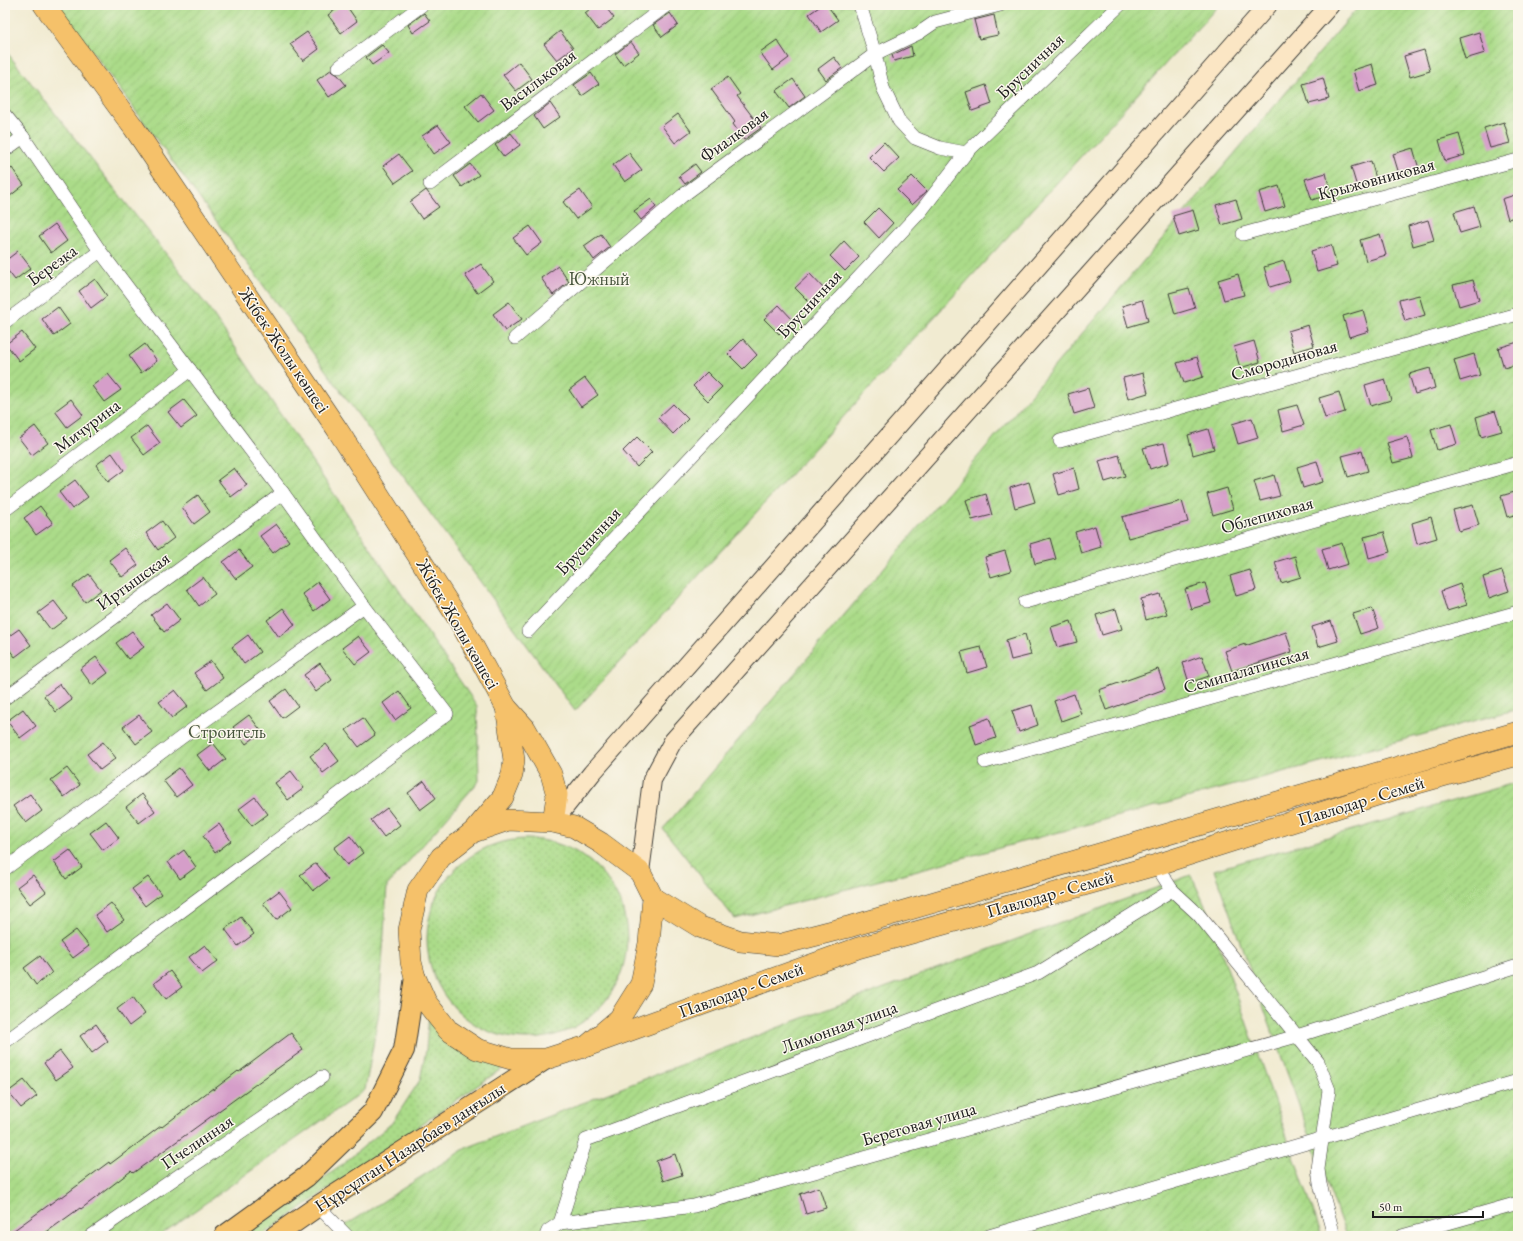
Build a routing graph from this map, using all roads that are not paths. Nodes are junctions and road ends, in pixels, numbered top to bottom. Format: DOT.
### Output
graph roads {
  1 [pos="44,5"];
  2 [pos="422,5"];
  3 [pos="667,5"];
  4 [pos="860,5"];
  5 [pos="1000,5"];
  6 [pos="1120,5"];
  7 [pos="1268,5"];
  8 [pos="1330,5"];
  9 [pos="875,54"];
  10 [pos="339,67"];
  11 [pos="5,116"];
  12 [pos="23,137"];
  13 [pos="5,150"];
  14 [pos="966,152"];
  15 [pos="1518,160"];
  16 [pos="430,184"];
  17 [pos="1244,234"];
  18 [pos="100,251"];
  19 [pos="1518,314"];
  20 [pos="5,322"];
  21 [pos="515,338"];
  22 [pos="190,370"];
  23 [pos="1060,441"];
  24 [pos="1518,463"];
  25 [pos="283,493"];
  26 [pos="5,510"];
  27 [pos="1025,602"];
  28 [pos="364,606"];
  29 [pos="1518,612"];
  30 [pos="528,632"];
  31 [pos="5,698"];
  32 [pos="506,707"];
  33 [pos="1518,732"];
  34 [pos="1518,755"];
  35 [pos="985,762"];
  36 [pos="553,822"];
  37 [pos="473,832"];
  38 [pos="1156,865"];
  39 [pos="5,869"];
  40 [pos="640,872"];
  41 [pos="1172,890"];
  42 [pos="653,898"];
  43 [pos="1518,966"];
  44 [pos="415,977"];
  45 [pos="1297,1036"];
  46 [pos="5,1042"];
  47 [pos="587,1046"];
  48 [pos="546,1059"];
  49 [pos="322,1077"];
  50 [pos="1518,1081"];
  51 [pos="1323,1138"];
  52 [pos="1518,1203"];
  53 [pos="318,1206"];
  54 [pos="560,1223"];
  55 [pos="547,1234"];
  56 [pos="91,1236"];
  57 [pos="224,1236"];
  58 [pos="275,1236"];
  59 [pos="347,1236"];
  60 [pos="989,1236"];
  61 [pos="1334,1236"];
  62 [pos="1402,1236"];
  1 -- 32 [label="highway, Жібек Жолы көшесі"];
  2 -- 10 [label="street"];
  3 -- 16 [label="street, Васильковая"];
  4 -- 9 [label="street"];
  5 -- 9 [label="street, Фиалковая"];
  6 -- 14 [label="street, Брусничная"];
  7 -- 36 [label="main road"];
  8 -- 40 [label="main road"];
  9 -- 14 [label="street"];
  9 -- 21 [label="street, Фиалковая"];
  11 -- 12 [label="street"];
  12 -- 13 [label="street"];
  12 -- 18 [label="street"];
  14 -- 30 [label="street, Брусничная"];
  15 -- 17 [label="street, Крыжовниковая"];
  18 -- 20 [label="street, Березка"];
  18 -- 22 [label="street"];
  19 -- 23 [label="street, Смородиновая"];
  22 -- 25 [label="street"];
  22 -- 26 [label="street, Мичурина"];
  24 -- 27 [label="street, Облепиховая"];
  25 -- 28 [label="street"];
  25 -- 31 [label="street, Иртышская"];
  28 -- 39 [label="street"];
  28 -- 46 [label="street"];
  29 -- 35 [label="street, Семипалатинская"];
  32 -- 36 [label="highway, Жібек Жолы көшесі"];
  32 -- 37 [label="highway, Жібек Жолы көшесі"];
  33 -- 42 [label="highway, Павлодар - Семей"];
  34 -- 38 [label="highway, Павлодар - Семей"];
  36 -- 37 [label="highway"];
  36 -- 40 [label="highway"];
  37 -- 44 [label="highway, Павлодар - Семей"];
  38 -- 41 [label="street"];
  38 -- 47 [label="highway, Павлодар - Семей"];
  40 -- 42 [label="highway"];
  41 -- 45 [label="street"];
  41 -- 54 [label="street, Лимонная улица"];
  42 -- 47 [label="highway"];
  43 -- 45 [label="street, Береговая улица"];
  44 -- 48 [label="highway, Павлодар - Семей"];
  44 -- 57 [label="main road, Нұрсұлтан Назарбаев даңғылы"];
  45 -- 51 [label="street"];
  45 -- 54 [label="street, Береговая улица"];
  47 -- 48 [label="highway, Павлодар - Семей"];
  48 -- 53 [label="main road, Нұрсұлтан Назарбаев даңғылы"];
  49 -- 56 [label="street, Пчелинная"];
  50 -- 51 [label="street"];
  51 -- 60 [label="street"];
  51 -- 61 [label="street"];
  52 -- 62 [label="street"];
  53 -- 58 [label="main road, Нұрсұлтан Назарбаев даңғылы"];
  53 -- 59 [label="street"];
  54 -- 55 [label="street, Береговая улица"];
}
